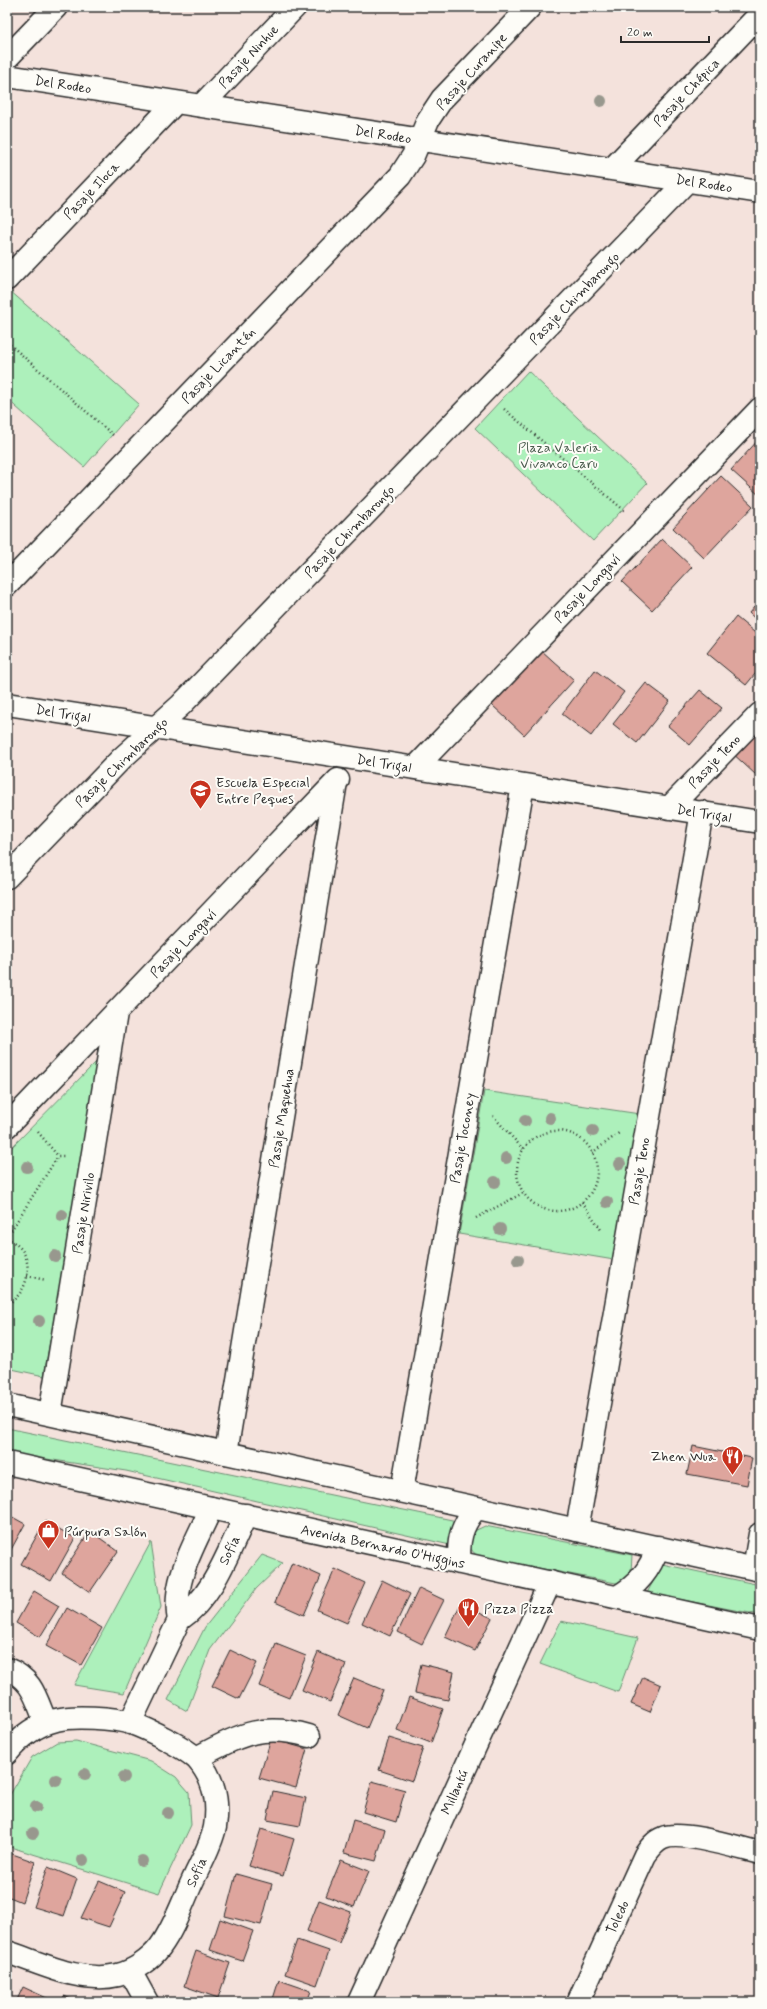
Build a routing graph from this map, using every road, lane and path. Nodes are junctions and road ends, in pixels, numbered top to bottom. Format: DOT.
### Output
graph roads {
  1 [pos="56,7"];
  2 [pos="295,7"];
  3 [pos="530,7"];
  4 [pos="760,14"];
  5 [pos="7,58"];
  6 [pos="7,76"];
  7 [pos="176,102"];
  8 [pos="202,106"];
  9 [pos="419,140"];
  10 [pos="612,169"];
  11 [pos="687,181"];
  12 [pos="760,192"];
  13 [pos="7,279"];
  14 [pos="7,342"];
  15 [pos="484,392"];
  16 [pos="760,409"];
  17 [pos="133,453"];
  18 [pos="645,528"];
  19 [pos="7,585"];
  20 [pos="7,704"];
  21 [pos="760,714"];
  22 [pos="156,728"];
  23 [pos="359,759"];
  24 [pos="415,768"];
  25 [pos="336,782"];
  26 [pos="523,785"];
  27 [pos="669,808"];
  28 [pos="702,812"];
  29 [pos="760,822"];
  30 [pos="7,877"];
  31 [pos="116,1013"];
  32 [pos="470,1090"];
  33 [pos="14,1119"];
  34 [pos="523,1149"];
  35 [pos="58,1156"];
  36 [pos="92,1156"];
  37 [pos="523,1193"];
  38 [pos="446,1235"];
  39 [pos="7,1237"];
  40 [pos="7,1304"];
  41 [pos="7,1405"];
  42 [pos="50,1414"];
  43 [pos="226,1453"];
  44 [pos="7,1463"];
  45 [pos="402,1491"];
  46 [pos="211,1508"];
  47 [pos="476,1508"];
  48 [pos="246,1515"];
  49 [pos="577,1530"];
  50 [pos="760,1534"];
  51 [pos="658,1547"];
  52 [pos="460,1563"];
  53 [pos="757,1569"];
  54 [pos="550,1582"];
  55 [pos="617,1597"];
  56 [pos="179,1620"];
  57 [pos="760,1629"];
  58 [pos="7,1669"];
  59 [pos="46,1722"];
  60 [pos="130,1723"];
  61 [pos="309,1736"];
  62 [pos="7,1753"];
  63 [pos="196,1758"];
  64 [pos="760,1853"];
  65 [pos="7,1952"];
  66 [pos="130,1971"];
  67 [pos="584,2001"];
  68 [pos="147,2002"];
  69 [pos="359,2002"];
  1 -- 5 [label="street"];
  2 -- 8 [label="street, Pasaje Ninhue"];
  3 -- 9 [label="street, Pasaje Curanipe"];
  4 -- 10 [label="street, Pasaje Chépica"];
  6 -- 7 [label="street, Del Rodeo"];
  7 -- 8 [label="street, Del Rodeo"];
  7 -- 13 [label="street, Pasaje Iloca"];
  8 -- 9 [label="street, Del Rodeo"];
  9 -- 10 [label="street, Del Rodeo"];
  9 -- 17 [label="street, Pasaje Licantén"];
  10 -- 11 [label="street, Del Rodeo"];
  11 -- 12 [label="street, Del Rodeo"];
  11 -- 15 [label="street, Pasaje Chimbarongo"];
  14 -- 17 [label="path"];
  15 -- 18 [label="path"];
  15 -- 22 [label="street, Pasaje Chimbarongo"];
  16 -- 18 [label="street, Pasaje Longaví"];
  17 -- 19 [label="street, Pasaje Licantén"];
  18 -- 24 [label="street, Pasaje Longaví"];
  20 -- 22 [label="street, Del Trigal"];
  21 -- 27 [label="street, Pasaje Teno"];
  22 -- 23 [label="street, Del Trigal"];
  22 -- 30 [label="street, Pasaje Chimbarongo"];
  23 -- 24 [label="street, Del Trigal"];
  23 -- 25 [label="street, Pasaje Longaví"];
  24 -- 26 [label="street, Del Trigal"];
  25 -- 31 [label="street, Pasaje Longaví"];
  25 -- 43 [label="street, Pasaje Maquehua"];
  26 -- 27 [label="street, Del Trigal"];
  26 -- 32 [label="street, Pasaje Toconey"];
  27 -- 28 [label="street, Del Trigal"];
  28 -- 29 [label="street, Del Trigal"];
  28 -- 49 [label="street, Pasaje Teno"];
  31 -- 33 [label="street, Pasaje Longaví"];
  31 -- 36 [label="street, Pasaje Nirivilo"];
  32 -- 34 [label="path"];
  32 -- 38 [label="street, Pasaje Toconey"];
  33 -- 35 [label="path"];
  34 -- 37 [label="path"];
  34 -- 37 [label="path"];
  35 -- 36 [label="path"];
  35 -- 39 [label="path"];
  36 -- 42 [label="street, Pasaje Nirivilo"];
  37 -- 38 [label="path"];
  38 -- 45 [label="street, Pasaje Toconey"];
  39 -- 40 [label="path"];
  41 -- 42 [label="street"];
  42 -- 43 [label="street"];
  43 -- 45 [label="street"];
  44 -- 46 [label="street, Avenida Bernardo O'Higgins"];
  45 -- 47 [label="street"];
  46 -- 48 [label="street, Avenida Bernardo O'Higgins"];
  46 -- 56 [label="street"];
  47 -- 49 [label="street"];
  47 -- 52 [label="street"];
  48 -- 52 [label="street, Avenida Bernardo O'Higgins"];
  48 -- 56 [label="street, Sofía"];
  49 -- 51 [label="street"];
  50 -- 53 [label="street"];
  51 -- 53 [label="street"];
  51 -- 55 [label="street"];
  52 -- 54 [label="street, Avenida Bernardo O'Higgins"];
  54 -- 55 [label="street, Avenida Bernardo O'Higgins"];
  54 -- 69 [label="street, Millantú"];
  55 -- 57 [label="street, Avenida Bernardo O'Higgins"];
  56 -- 60 [label="street, Sofía"];
  58 -- 59 [label="street"];
  59 -- 60 [label="street, Sofía"];
  59 -- 62 [label="street, Sofía"];
  60 -- 63 [label="street, Sofía"];
  61 -- 63 [label="street"];
  63 -- 66 [label="street, Sofía"];
  64 -- 67 [label="street, Toledo"];
  65 -- 66 [label="street, Sofía"];
  66 -- 68 [label="street"];
}
